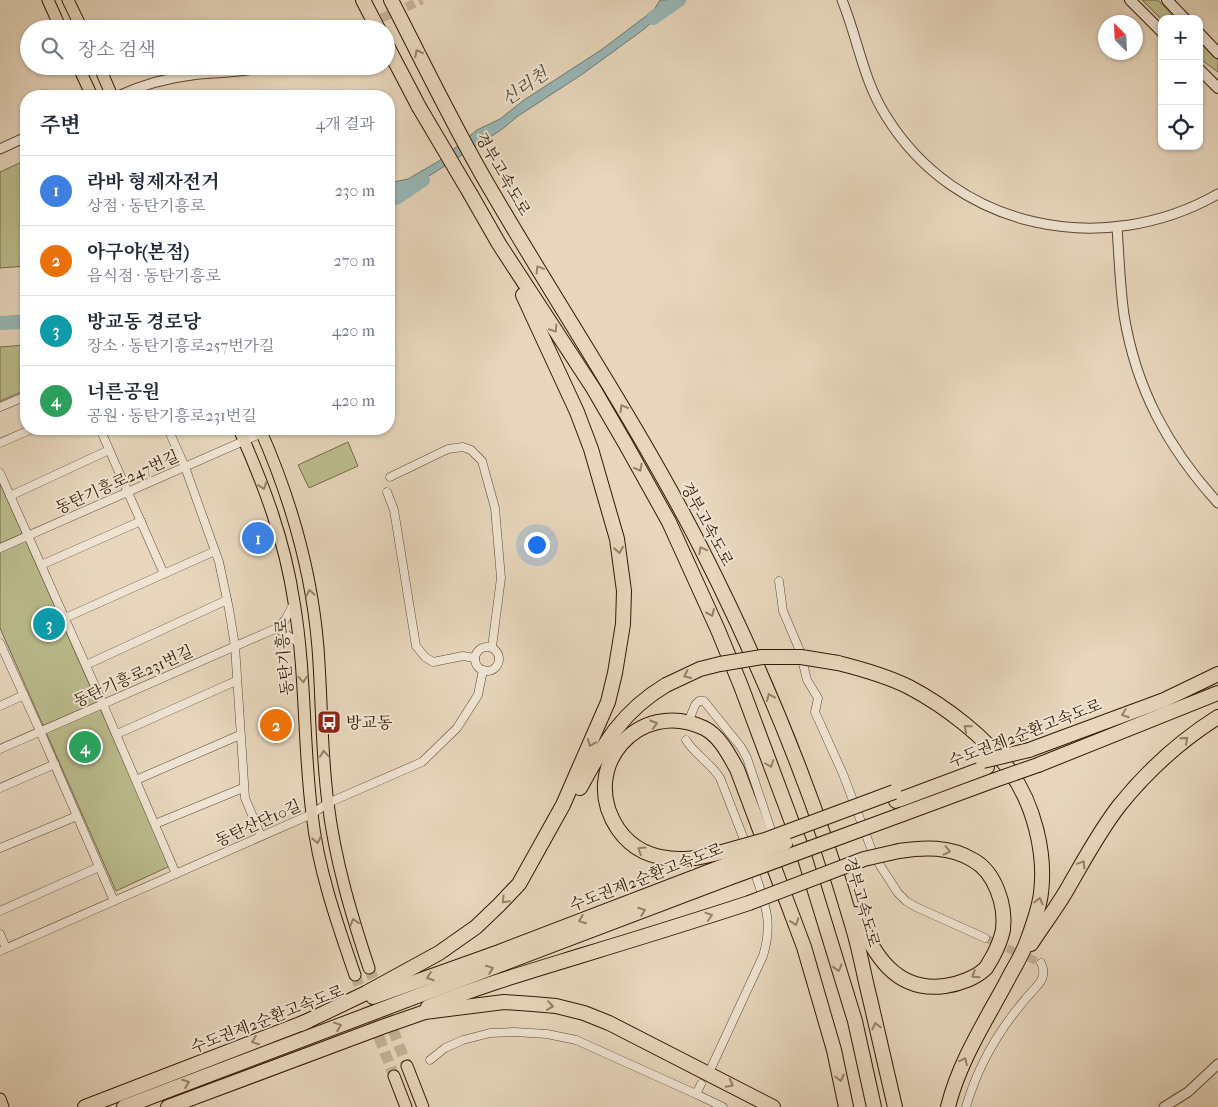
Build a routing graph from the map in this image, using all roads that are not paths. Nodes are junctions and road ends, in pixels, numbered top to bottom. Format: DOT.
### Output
graph roads {
  1 [pos="48,0"];
  2 [pos="68,0"];
  3 [pos="363,0"];
  4 [pos="391,0"];
  5 [pos="842,0"];
  6 [pos="1130,0"];
  7 [pos="1167,0"];
  8 [pos="1181,15"];
  9 [pos="57,20"];
  10 [pos="78,20"];
  11 [pos="373,20"];
  12 [pos="1158,28"];
  13 [pos="1203,38"];
  14 [pos="1218,53"];
  15 [pos="395,61"];
  16 [pos="1203,73"];
  17 [pos="82,75"];
  18 [pos="103,75"];
  19 [pos="192,75"];
  20 [pos="1216,85"];
  21 [pos="89,90"];
  22 [pos="109,90"];
  23 [pos="134,90"];
  24 [pos="20,140"];
  25 [pos="0,149"];
  26 [pos="1218,194"];
  27 [pos="1116,227"];
  28 [pos="499,244"];
  29 [pos="20,399"];
  30 [pos="0,408"];
  31 [pos="20,434"];
  32 [pos="103,435"];
  33 [pos="171,435"];
  34 [pos="242,435"];
  35 [pos="254,435"];
  36 [pos="262,435"];
  37 [pos="244,441"];
  38 [pos="0,443"];
  39 [pos="109,450"];
  40 [pos="185,467"];
  41 [pos="0,473"];
  42 [pos="390,477"];
  43 [pos="128,492"];
  44 [pos="387,492"];
  45 [pos="10,496"];
  46 [pos="1218,503"];
  47 [pos="141,521"];
  48 [pos="28,536"];
  49 [pos="0,548"];
  50 [pos="215,551"];
  51 [pos="41,565"];
  52 [pos="164,574"];
  53 [pos="779,581"];
  54 [pos="227,600"];
  55 [pos="294,600"];
  56 [pos="65,618"];
  57 [pos="277,628"];
  58 [pos="0,644"];
  59 [pos="300,644"];
  60 [pos="235,646"];
  61 [pos="492,647"];
  62 [pos="475,658"];
  63 [pos="86,665"];
  64 [pos="483,670"];
  65 [pos="1218,674"];
  66 [pos="236,680"];
  67 [pos="1218,693"];
  68 [pos="24,695"];
  69 [pos="103,704"];
  70 [pos="0,706"];
  71 [pos="1218,717"];
  72 [pos="689,720"];
  73 [pos="40,731"];
  74 [pos="116,734"];
  75 [pos="240,735"];
  76 [pos="686,740"];
  77 [pos="0,749"];
  78 [pos="55,764"];
  79 [pos="136,780"];
  80 [pos="0,788"];
  81 [pos="243,788"];
  82 [pos="328,803"];
  83 [pos="312,814"];
  84 [pos="77,816"];
  85 [pos="155,824"];
  86 [pos="772,830"];
  87 [pos="261,836"];
  88 [pos="0,848"];
  89 [pos="829,854"];
  90 [pos="726,865"];
  91 [pos="100,867"];
  92 [pos="176,874"];
  93 [pos="519,884"];
  94 [pos="114,901"];
  95 [pos="0,911"];
  96 [pos="0,934"];
  97 [pos="985,938"];
  98 [pos="3,950"];
  99 [pos="1041,964"];
  100 [pos="369,968"];
  101 [pos="355,975"];
  102 [pos="1008,978"];
  103 [pos="301,1024"];
  104 [pos="382,1027"];
  105 [pos="430,1060"];
  106 [pos="1218,1064"];
  107 [pos="407,1066"];
  108 [pos="712,1066"];
  109 [pos="394,1076"];
  110 [pos="701,1084"];
  111 [pos="696,1094"];
  112 [pos="0,1099"];
  113 [pos="3,1107"];
  114 [pos="85,1107"];
  115 [pos="124,1107"];
  116 [pos="168,1107"];
  117 [pos="406,1107"];
  118 [pos="423,1107"];
  119 [pos="723,1107"];
  120 [pos="773,1107"];
  121 [pos="846,1107"];
  122 [pos="874,1107"];
  123 [pos="895,1107"];
  124 [pos="948,1107"];
  125 [pos="966,1107"];
  126 [pos="1164,1107"];
  1 -- 9 [label="main road"];
  2 -- 10 [label="main road"];
  3 -- 11 [label="highway"];
  89 -- 4 [label="highway, 경부고속도로, one-way"];
  5 -- 27 [label="street"];
  6 -- 12 [label="main road"];
  7 -- 8 [label="main road"];
  13 -- 14 [label="main road"];
  15 -- 28 [label="highway, 경부고속도로, bridge"];
  16 -- 20 [label="main road"];
  17 -- 21 [label="main road"];
  18 -- 22 [label="main road"];
  19 -- 23 [label="street"];
  24 -- 25 [label="street"];
  26 -- 27 [label="street"];
  27 -- 46 [label="street"];
  28 -- 93 [label="highway, one-way"];
  28 -- 122 [label="highway, 경부고속도로, one-way"];
  29 -- 30 [label="street"];
  31 -- 38 [label="street"];
  32 -- 39 [label="street"];
  33 -- 40 [label="street"];
  34 -- 37 [label="main road, 동탄기흥로"];
  35 -- 37 [label="street, 동탄기흥로247번길"];
  82 -- 36 [label="main road, 동탄기흥로, one-way"];
  37 -- 40 [label="street, 동탄기흥로247번길"];
  37 -- 55 [label="main road, 동탄기흥로, one-way"];
  39 -- 43 [label="street"];
  39 -- 45 [label="street"];
  40 -- 43 [label="street, 동탄기흥로247번길"];
  40 -- 50 [label="street"];
  41 -- 45 [label="street"];
  42 -- 61 [label="street"];
  43 -- 47 [label="street"];
  43 -- 48 [label="street, 동탄기흥로247번길"];
  44 -- 62 [label="street"];
  45 -- 48 [label="street"];
  47 -- 51 [label="street"];
  47 -- 52 [label="street"];
  48 -- 49 [label="street, 동탄기흥로247번길"];
  48 -- 51 [label="street"];
  50 -- 52 [label="street"];
  50 -- 54 [label="street"];
  51 -- 56 [label="street"];
  52 -- 56 [label="street"];
  53 -- 97 [label="street"];
  54 -- 60 [label="street"];
  54 -- 63 [label="street"];
  55 -- 57 [label="street"];
  55 -- 59 [label="main road, 동탄기흥로"];
  56 -- 63 [label="street"];
  57 -- 59 [label="street"];
  57 -- 60 [label="street, 동탄기흥로231번길"];
  58 -- 68 [label="street"];
  59 -- 83 [label="main road, 동탄기흥로, one-way"];
  60 -- 66 [label="street"];
  60 -- 69 [label="street, 동탄기흥로231번길"];
  61 -- 62 [label="street"];
  61 -- 64 [label="street"];
  62 -- 64 [label="street"];
  63 -- 69 [label="street"];
  64 -- 82 [label="street, 동탄산단10길"];
  65 -- 90 [label="highway, 수도권제2순환고속도로, one-way, bridge"];
  66 -- 74 [label="street"];
  66 -- 75 [label="street"];
  67 -- 90 [label="highway, 수도권제2순환고속도로, bridge"];
  68 -- 70 [label="street"];
  68 -- 73 [label="street"];
  69 -- 73 [label="street, 동탄기흥로231번길"];
  69 -- 74 [label="street"];
  102 -- 71 [label="highway, one-way"];
  72 -- 86 [label="street"];
  73 -- 77 [label="street, 동탄기흥로231번길"];
  73 -- 78 [label="street"];
  74 -- 79 [label="street"];
  75 -- 79 [label="street"];
  75 -- 81 [label="street"];
  76 -- 108 [label="street"];
  78 -- 80 [label="street"];
  78 -- 84 [label="street"];
  79 -- 85 [label="street"];
  81 -- 85 [label="street"];
  81 -- 87 [label="street"];
  82 -- 83 [label="street, 동탄산단10길"];
  100 -- 82 [label="main road, 동탄기흥로, one-way"];
  83 -- 87 [label="street, 동탄산단10길"];
  83 -- 101 [label="main road, 동탄기흥로, one-way"];
  84 -- 88 [label="street"];
  84 -- 91 [label="street"];
  85 -- 92 [label="street"];
  87 -- 92 [label="street, 동탄산단10길"];
  104 -- 89 [label="highway, one-way, bridge"];
  123 -- 89 [label="highway, 경부고속도로, one-way"];
  90 -- 103 [label="highway, 수도권제2순환고속도로, one-way"];
  115 -- 90 [label="highway, 수도권제2순환고속도로, one-way"];
  90 -- 121 [label="highway, one-way"];
  91 -- 94 [label="street"];
  91 -- 95 [label="street"];
  92 -- 94 [label="street, 동탄산단10길"];
  102 -- 93 [label="highway, one-way, bridge"];
  93 -- 103 [label="highway, one-way"];
  94 -- 98 [label="street, 동탄산단10길"];
  96 -- 98 [label="street"];
  99 -- 125 [label="street"];
  124 -- 102 [label="highway, one-way"];
  103 -- 114 [label="highway, 수도권제2순환고속도로, one-way"];
  104 -- 116 [label="highway"];
  104 -- 120 [label="highway, one-way"];
  105 -- 111 [label="street"];
  106 -- 126 [label="street"];
  107 -- 118 [label="main road"];
  109 -- 117 [label="main road"];
  110 -- 111 [label="street"];
  111 -- 119 [label="street"];
  112 -- 113 [label="main road"];
}
